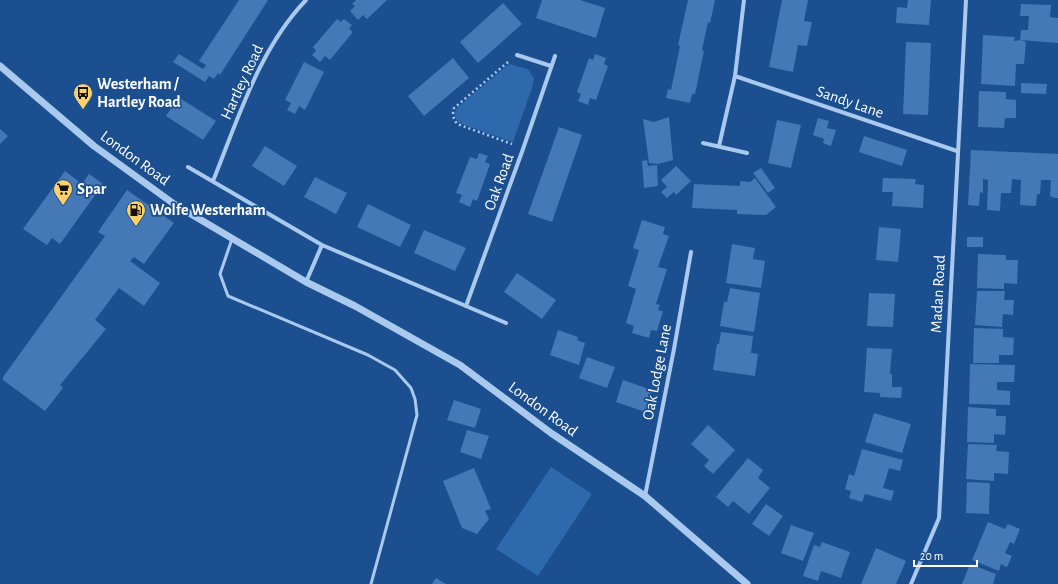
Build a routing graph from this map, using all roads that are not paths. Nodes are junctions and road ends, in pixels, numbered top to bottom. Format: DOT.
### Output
graph roads {
  1 [pos="306,0"];
  2 [pos="744,0"];
  3 [pos="966,0"];
  4 [pos="517,55"];
  5 [pos="555,56"];
  6 [pos="0,66"];
  7 [pos="551,66"];
  8 [pos="735,76"];
  9 [pos="703,143"];
  10 [pos="720,146"];
  11 [pos="957,151"];
  12 [pos="747,153"];
  13 [pos="188,167"];
  14 [pos="213,180"];
  15 [pos="232,238"];
  16 [pos="322,245"];
  17 [pos="691,252"];
  18 [pos="306,282"];
  19 [pos="466,306"];
  20 [pos="506,323"];
  21 [pos="645,496"];
  22 [pos="371,584"];
  23 [pos="747,584"];
  24 [pos="911,584"];
  1 -- 14 [label="street, Hartley Road"];
  2 -- 8 [label="street"];
  3 -- 11 [label="street, Madan Road"];
  4 -- 7 [label="street"];
  5 -- 7 [label="street, Oak Road"];
  6 -- 15 [label="street, London Road"];
  7 -- 19 [label="street, Oak Road"];
  8 -- 10 [label="street"];
  8 -- 11 [label="street, Sandy Lane"];
  9 -- 10 [label="street"];
  10 -- 12 [label="street"];
  11 -- 24 [label="street, Madan Road"];
  13 -- 14 [label="street, London Road"];
  14 -- 16 [label="street, London Road"];
  15 -- 18 [label="street, London Road"];
  15 -- 22 [label="lane"];
  16 -- 18 [label="street"];
  16 -- 19 [label="street, London Road"];
  17 -- 21 [label="street, Oak Lodge Lane"];
  18 -- 21 [label="street, London Road"];
  19 -- 20 [label="street, London Road"];
  21 -- 23 [label="street, London Road"];
}
